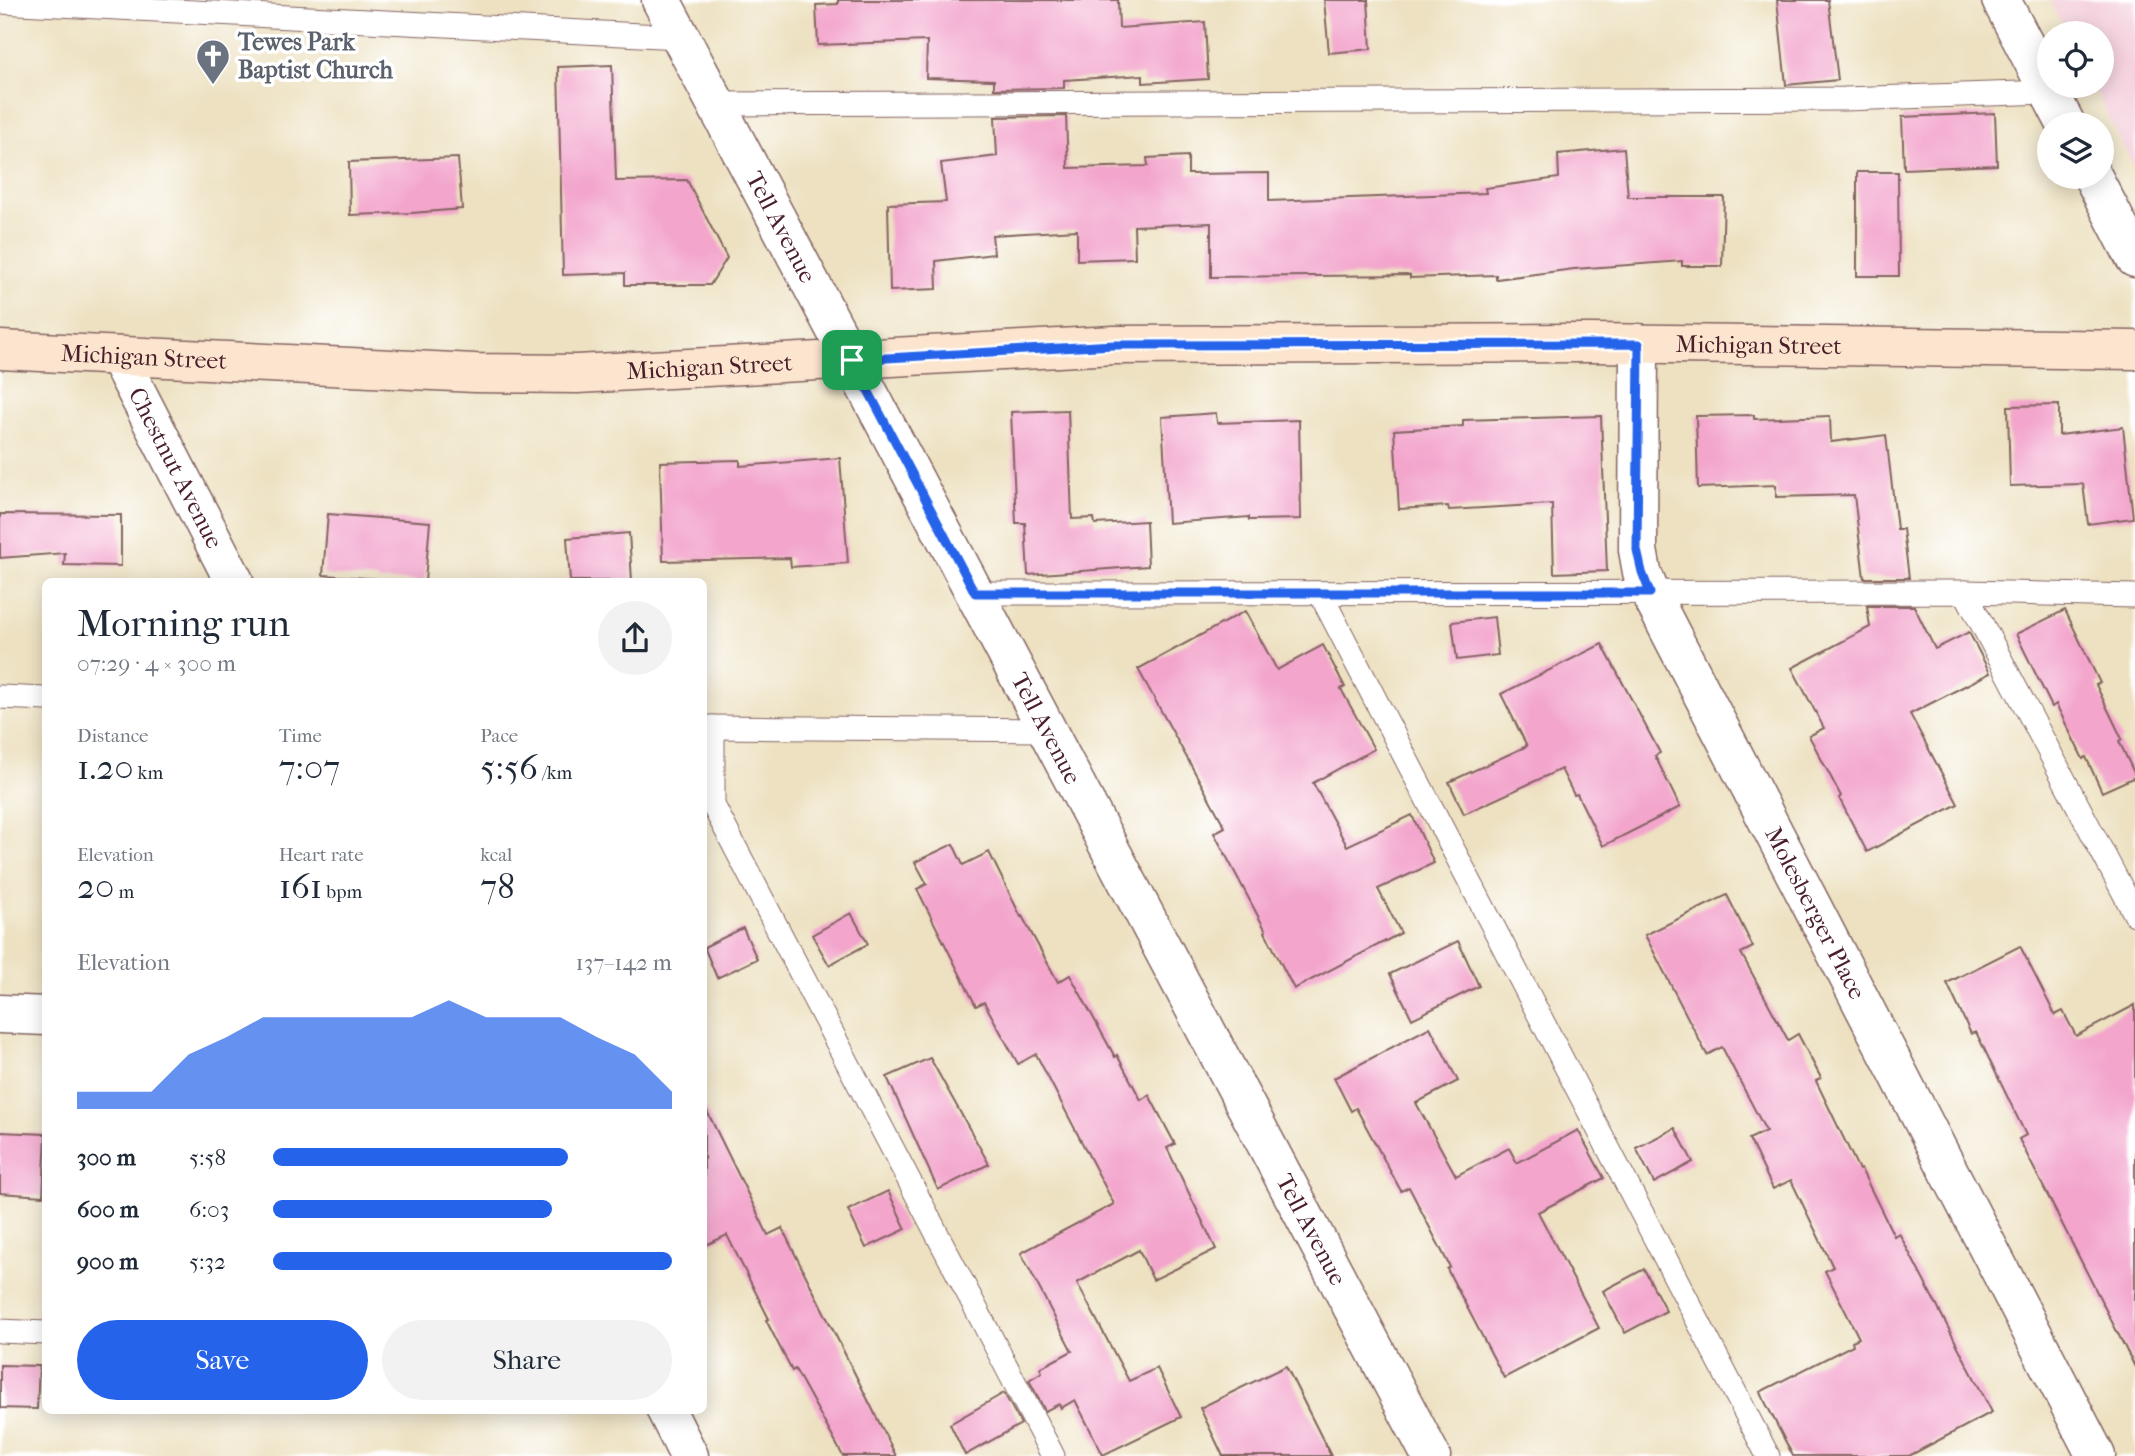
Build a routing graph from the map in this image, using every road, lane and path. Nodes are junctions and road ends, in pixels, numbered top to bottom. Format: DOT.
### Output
graph roads {
  1 [pos="661,0"];
  2 [pos="2001,0"];
  3 [pos="0,2"];
  4 [pos="680,37"];
  5 [pos="717,104"];
  6 [pos="2057,108"];
  7 [pos="2099,189"];
  8 [pos="2135,258"];
  9 [pos="1639,344"];
  10 [pos="0,350"];
  11 [pos="2135,350"];
  12 [pos="118,356"];
  13 [pos="852,360"];
  14 [pos="232,578"];
  15 [pos="1965,592"];
  16 [pos="975,593"];
  17 [pos="1320,593"];
  18 [pos="1650,593"];
  19 [pos="2135,596"];
  20 [pos="0,697"];
  21 [pos="42,699"];
  22 [pos="708,727"];
  23 [pos="1048,730"];
  24 [pos="2135,914"];
  25 [pos="0,1014"];
  26 [pos="42,1016"];
  27 [pos="0,1331"];
  28 [pos="42,1333"];
  29 [pos="668,1414"];
  30 [pos="689,1456"];
  31 [pos="1053,1456"];
  32 [pos="1431,1456"];
  33 [pos="1768,1456"];
  34 [pos="2096,1456"];
  1 -- 4 [label="street, Tell Avenue"];
  2 -- 6 [label="street"];
  3 -- 4 [label="lane"];
  4 -- 5 [label="street, Tell Avenue"];
  5 -- 6 [label="lane"];
  5 -- 13 [label="street, Tell Avenue"];
  7 -- 8 [label="street"];
  9 -- 11 [label="main road, Michigan Street"];
  9 -- 13 [label="main road, Michigan Street"];
  9 -- 18 [label="street, Molesberger Place"];
  10 -- 12 [label="main road, Michigan Street"];
  12 -- 13 [label="main road, Michigan Street"];
  12 -- 14 [label="street, Chestnut Avenue"];
  13 -- 16 [label="street, Tell Avenue"];
  15 -- 18 [label="lane"];
  15 -- 19 [label="lane"];
  15 -- 24 [label="lane"];
  16 -- 17 [label="lane"];
  16 -- 23 [label="street, Tell Avenue"];
  17 -- 18 [label="lane"];
  17 -- 33 [label="lane"];
  18 -- 34 [label="street, Molesberger Place"];
  20 -- 21 [label="lane"];
  22 -- 23 [label="lane"];
  22 -- 31 [label="lane"];
  23 -- 32 [label="street, Tell Avenue"];
  25 -- 26 [label="street"];
  27 -- 28 [label="lane"];
  29 -- 30 [label="street"];
}
